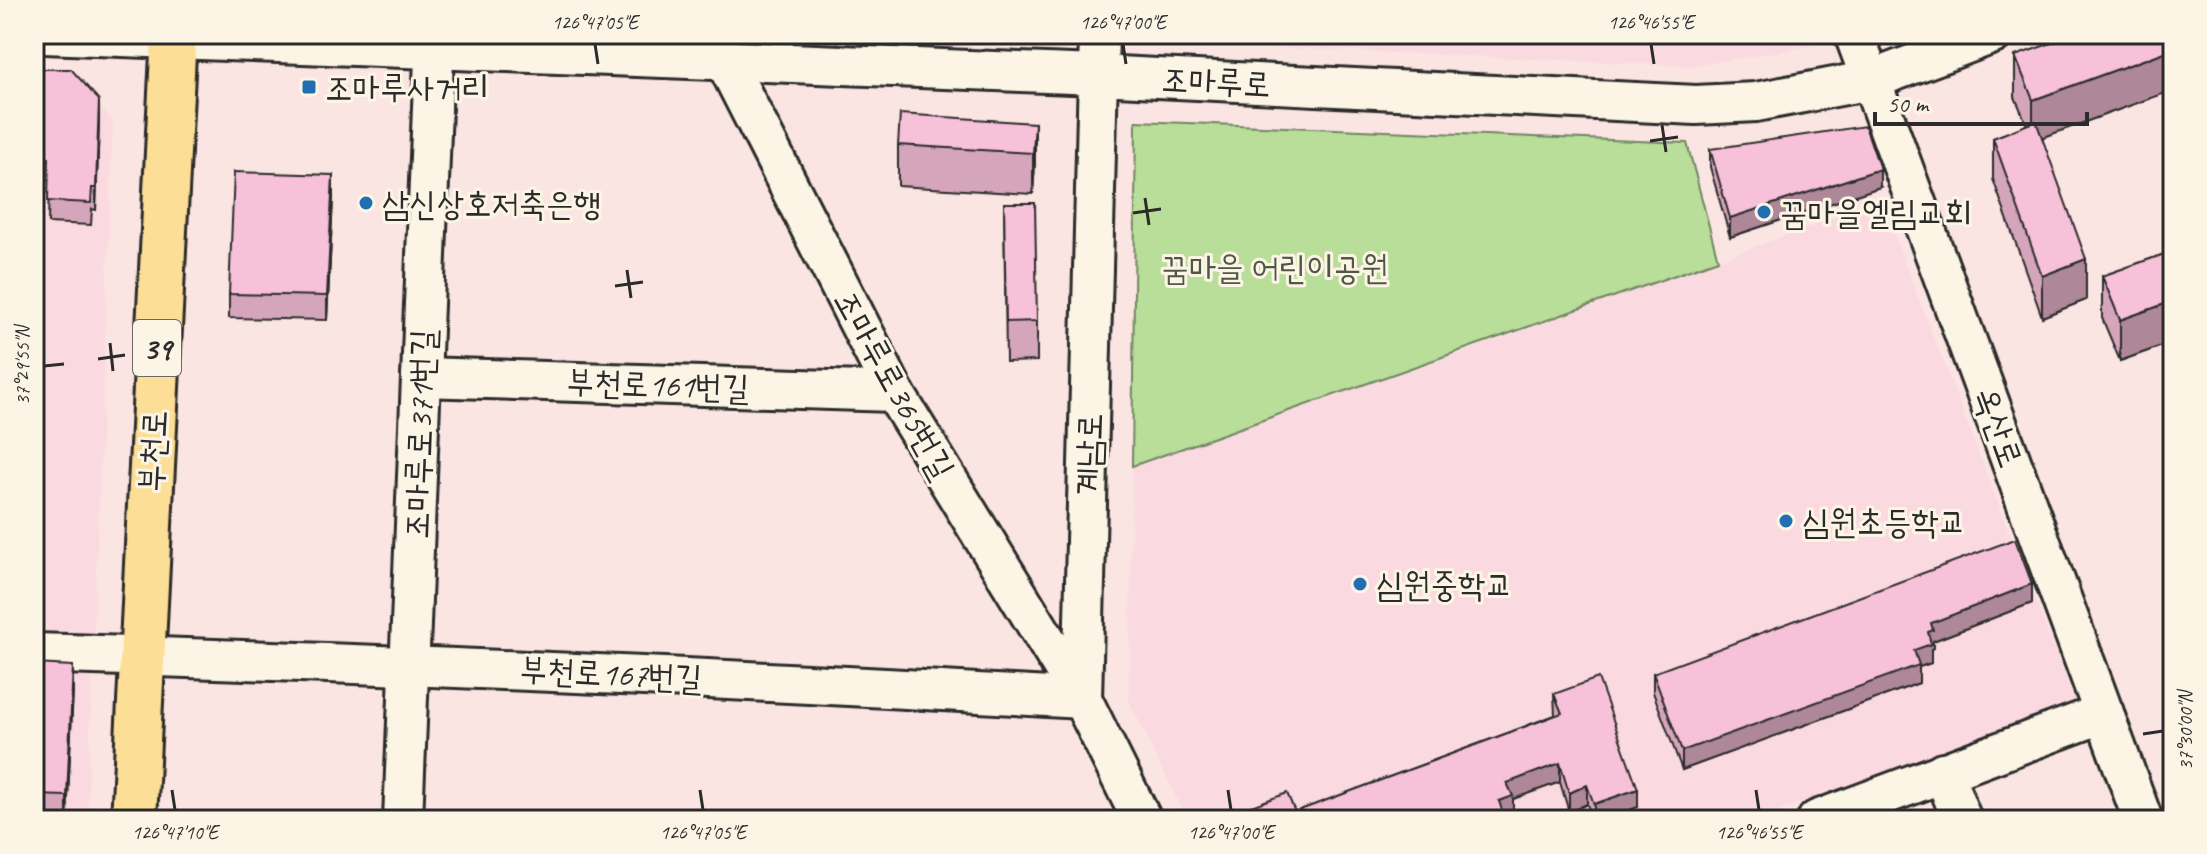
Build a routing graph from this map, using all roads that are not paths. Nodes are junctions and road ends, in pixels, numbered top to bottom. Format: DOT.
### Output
graph roads {
  1 [pos="44,34"];
  2 [pos="1099,34"];
  3 [pos="1854,34"];
  4 [pos="1993,34"];
  5 [pos="174,36"];
  6 [pos="434,41"];
  7 [pos="718,47"];
  8 [pos="1098,75"];
  9 [pos="1871,80"];
  10 [pos="421,377"];
  11 [pos="894,392"];
  12 [pos="34,653"];
  13 [pos="141,657"];
  14 [pos="410,664"];
  15 [pos="1082,699"];
  16 [pos="2104,713"];
  17 [pos="1943,772"];
  18 [pos="134,820"];
  19 [pos="403,820"];
  20 [pos="1142,820"];
  21 [pos="1817,820"];
  22 [pos="1962,820"];
  23 [pos="2143,820"];
  1 -- 5 [label="street, 조마루로"];
  2 -- 8 [label="street, 계남로"];
  3 -- 9 [label="street, 옥산로"];
  4 -- 9 [label="street, 조마루로"];
  5 -- 6 [label="street, 조마루로"];
  5 -- 13 [label="main road, 부천로 / 39"];
  6 -- 7 [label="street, 조마루로"];
  6 -- 10 [label="street, 조마루로371번길"];
  7 -- 8 [label="street, 조마루로"];
  7 -- 11 [label="street, 조마루로365번길"];
  8 -- 9 [label="street, 조마루로"];
  8 -- 15 [label="street, 계남로"];
  9 -- 16 [label="street, 옥산로"];
  10 -- 11 [label="street, 부천로161번길"];
  10 -- 14 [label="street, 조마루로371번길"];
  11 -- 15 [label="street, 조마루로365번길"];
  12 -- 13 [label="street, 부천로167번길"];
  13 -- 14 [label="street, 부천로167번길"];
  13 -- 18 [label="main road, 부천로 / 39"];
  14 -- 15 [label="street, 부천로167번길"];
  14 -- 19 [label="street, 조마루로371번길"];
  15 -- 20 [label="street, 계남로"];
  16 -- 17 [label="street"];
  16 -- 23 [label="street, 옥산로"];
  17 -- 21 [label="street"];
  17 -- 22 [label="street"];
}
